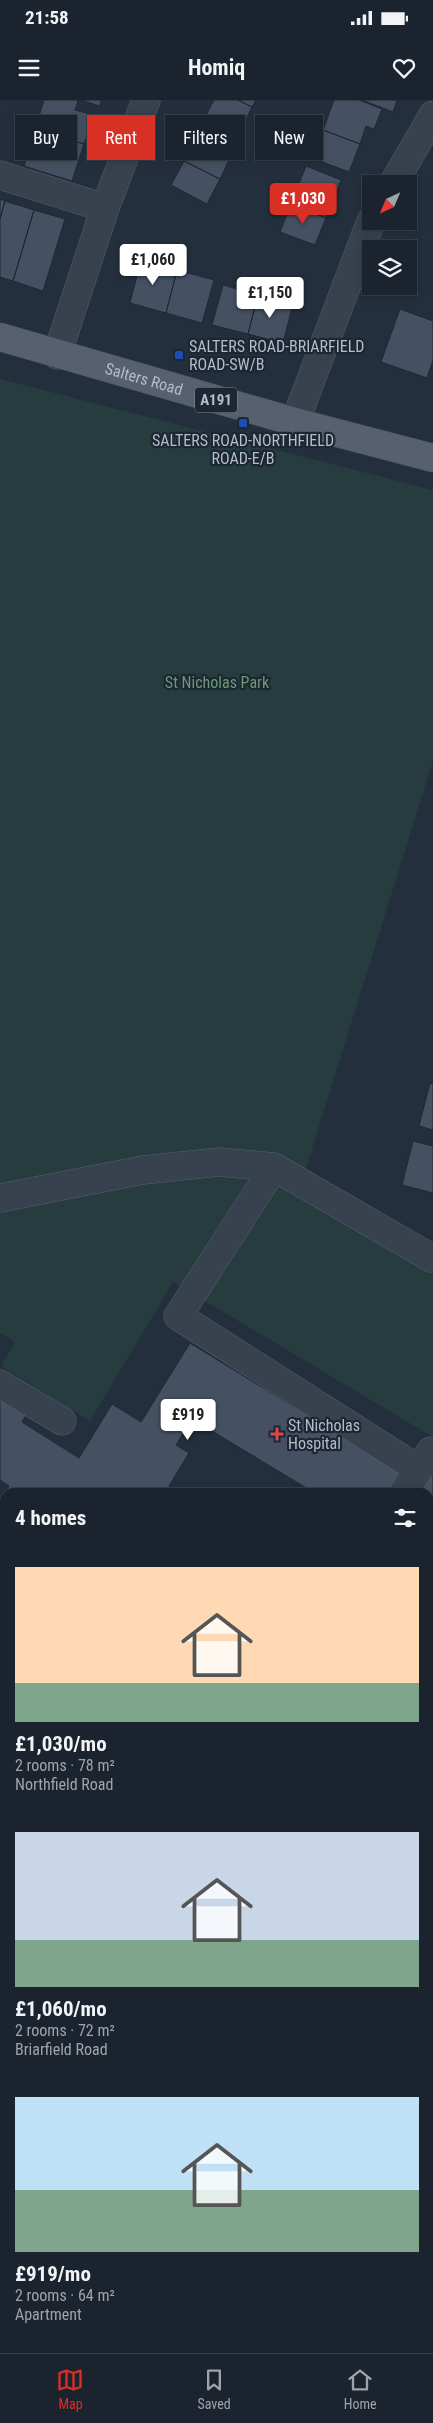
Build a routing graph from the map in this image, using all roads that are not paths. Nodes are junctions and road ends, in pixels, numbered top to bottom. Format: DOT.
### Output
graph roads {
  1 [pos="146,100"];
  2 [pos="433,115"];
  3 [pos="0,175"];
  4 [pos="398,175"];
  5 [pos="105,208"];
  6 [pos="369,230"];
  7 [pos="0,337"];
  8 [pos="57,355"];
  9 [pos="295,422"];
  10 [pos="433,458"];
  11 [pos="274,1167"];
  12 [pos="0,1198"];
  13 [pos="433,1259"];
  14 [pos="0,1384"];
  15 [pos="62,1421"];
  16 [pos="426,1461"];
  17 [pos="407,1488"];
  1 -- 5 [label="street"];
  2 -- 4 [label="street"];
  3 -- 5 [label="street"];
  5 -- 8 [label="street"];
  6 -- 9 [label="street"];
  7 -- 8 [label="main road, Salters Road / A191"];
  8 -- 9 [label="main road, Salters Road / A191"];
  9 -- 10 [label="main road, Salters Road / A191"];
  11 -- 12 [label="street"];
  11 -- 13 [label="street"];
  11 -- 16 [label="street"];
  14 -- 15 [label="street"];
  16 -- 17 [label="street"];
}
